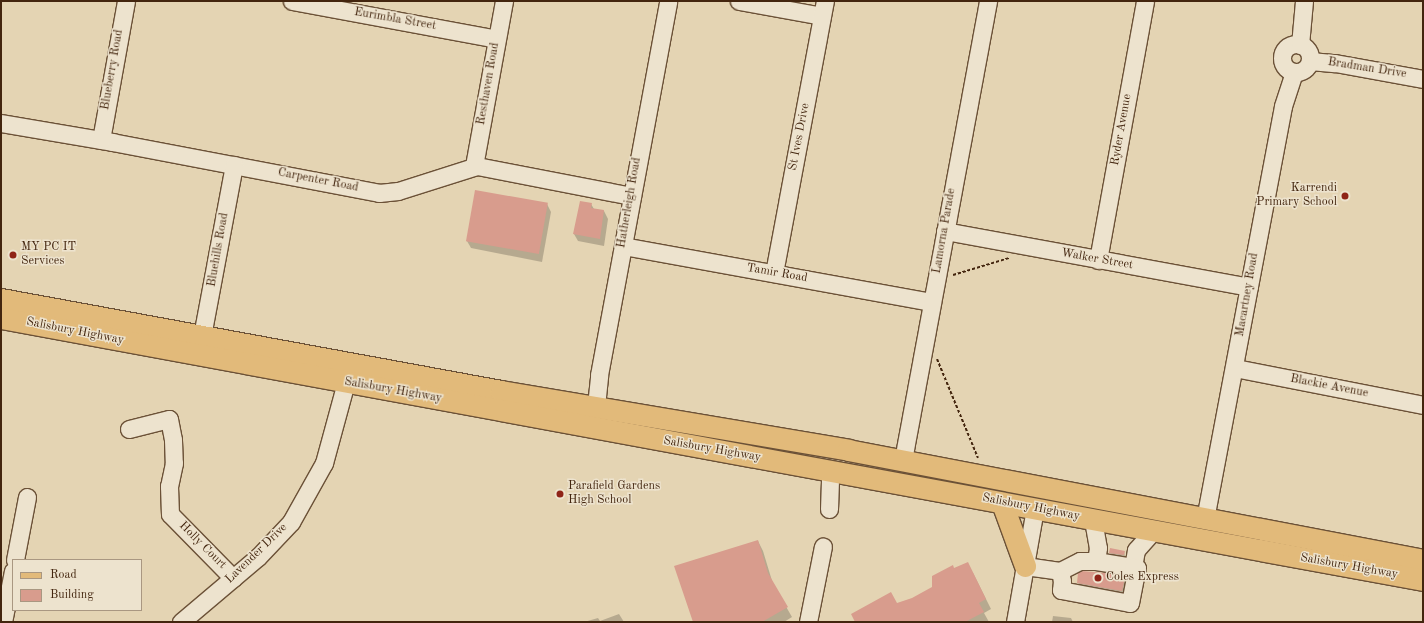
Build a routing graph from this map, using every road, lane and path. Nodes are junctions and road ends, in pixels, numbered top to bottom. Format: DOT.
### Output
graph roads {
  1 [pos="126,1"];
  2 [pos="292,1"];
  3 [pos="504,1"];
  4 [pos="668,1"];
  5 [pos="739,1"];
  6 [pos="988,1"];
  7 [pos="1145,1"];
  8 [pos="1304,1"];
  9 [pos="824,8"];
  10 [pos="497,39"];
  11 [pos="1300,45"];
  12 [pos="1310,62"];
  13 [pos="1294,72"];
  14 [pos="1423,79"];
  15 [pos="1,123"];
  16 [pos="101,140"];
  17 [pos="234,165"];
  18 [pos="474,166"];
  19 [pos="632,196"];
  20 [pos="945,231"];
  21 [pos="623,246"];
  22 [pos="1011,258"];
  23 [pos="1098,260"];
  24 [pos="774,273"];
  25 [pos="953,276"];
  26 [pos="1249,287"];
  27 [pos="1,299"];
  28 [pos="932,302"];
  29 [pos="1,318"];
  30 [pos="201,345"];
  31 [pos="937,359"];
  32 [pos="1235,368"];
  33 [pos="348,373"];
  34 [pos="1423,405"];
  35 [pos="596,406"];
  36 [pos="593,428"];
  37 [pos="129,429"];
  38 [pos="903,460"];
  39 [pos="979,461"];
  40 [pos="830,471"];
  41 [pos="1040,487"];
  42 [pos="27,497"];
  43 [pos="1002,503"];
  44 [pos="829,509"];
  45 [pos="1035,514"];
  46 [pos="1205,519"];
  47 [pos="1100,523"];
  48 [pos="1152,531"];
  49 [pos="1202,540"];
  50 [pos="823,546"];
  51 [pos="1097,554"];
  52 [pos="15,559"];
  53 [pos="1423,560"];
  54 [pos="1025,566"];
  55 [pos="1133,567"];
  56 [pos="1060,571"];
  57 [pos="12,576"];
  58 [pos="234,578"];
  59 [pos="1423,580"];
  60 [pos="3,622"];
  61 [pos="181,622"];
  62 [pos="808,622"];
  63 [pos="1014,622"];
  1 -- 16 [label="street, Blueberry Road"];
  2 -- 10 [label="street, Eurimbla Street"];
  3 -- 10 [label="street, Resthaven Road"];
  4 -- 19 [label="street, Hatherleigh Road"];
  5 -- 9 [label="street"];
  6 -- 20 [label="street, Lamorna Parade"];
  7 -- 23 [label="street, Ryder Avenue"];
  8 -- 11 [label="street"];
  9 -- 24 [label="street, St Ives Drive"];
  10 -- 18 [label="street, Resthaven Road"];
  11 -- 12 [label="street"];
  11 -- 13 [label="street"];
  12 -- 13 [label="street"];
  12 -- 14 [label="street, Bradman Drive"];
  13 -- 26 [label="street, Macartney Road"];
  15 -- 16 [label="street, Carpenter Road"];
  16 -- 17 [label="street, Carpenter Road"];
  17 -- 18 [label="street, Carpenter Road"];
  17 -- 30 [label="street, Bluehills Road"];
  18 -- 19 [label="street, Carpenter Road"];
  19 -- 21 [label="street, Hatherleigh Road"];
  20 -- 23 [label="street, Walker Street"];
  20 -- 28 [label="street, Lamorna Parade"];
  21 -- 24 [label="street, Tamir Road"];
  21 -- 35 [label="street, Hatherleigh Road"];
  22 -- 25 [label="path"];
  23 -- 26 [label="street, Walker Street"];
  24 -- 28 [label="street, Tamir Road"];
  26 -- 32 [label="street, Macartney Road"];
  27 -- 30 [label="main road, Salisbury Highway"];
  28 -- 38 [label="street, Lamorna Parade"];
  29 -- 30 [label="main road, Salisbury Highway"];
  30 -- 33 [label="main road, Salisbury Highway"];
  31 -- 39 [label="path"];
  32 -- 34 [label="street, Blackie Avenue"];
  32 -- 46 [label="street, Macartney Road"];
  33 -- 35 [label="main road, Salisbury Highway"];
  33 -- 36 [label="main road, Salisbury Highway"];
  33 -- 58 [label="street, Lavender Drive"];
  35 -- 36 [label="main road"];
  35 -- 38 [label="main road, Salisbury Highway"];
  36 -- 40 [label="main road, Salisbury Highway"];
  37 -- 58 [label="street, Holly Court"];
  38 -- 41 [label="main road, Salisbury Highway"];
  40 -- 43 [label="main road, Salisbury Highway"];
  40 -- 44 [label="street"];
  41 -- 45 [label="main road"];
  41 -- 46 [label="main road, Salisbury Highway"];
  42 -- 52 [label="street"];
  43 -- 45 [label="main road, Salisbury Highway"];
  43 -- 54 [label="main road"];
  45 -- 47 [label="main road, Salisbury Highway"];
  45 -- 54 [label="street"];
  46 -- 49 [label="main road"];
  46 -- 53 [label="main road, Salisbury Highway"];
  47 -- 48 [label="main road, Salisbury Highway"];
  47 -- 51 [label="street"];
  48 -- 49 [label="main road, Salisbury Highway"];
  48 -- 55 [label="street"];
  49 -- 59 [label="main road, Salisbury Highway"];
  50 -- 62 [label="street"];
  51 -- 55 [label="street"];
  51 -- 56 [label="street"];
  54 -- 56 [label="street"];
  54 -- 63 [label="street"];
  55 -- 56 [label="street"];
  57 -- 60 [label="street"];
  58 -- 61 [label="street, Lavender Drive"];
}
